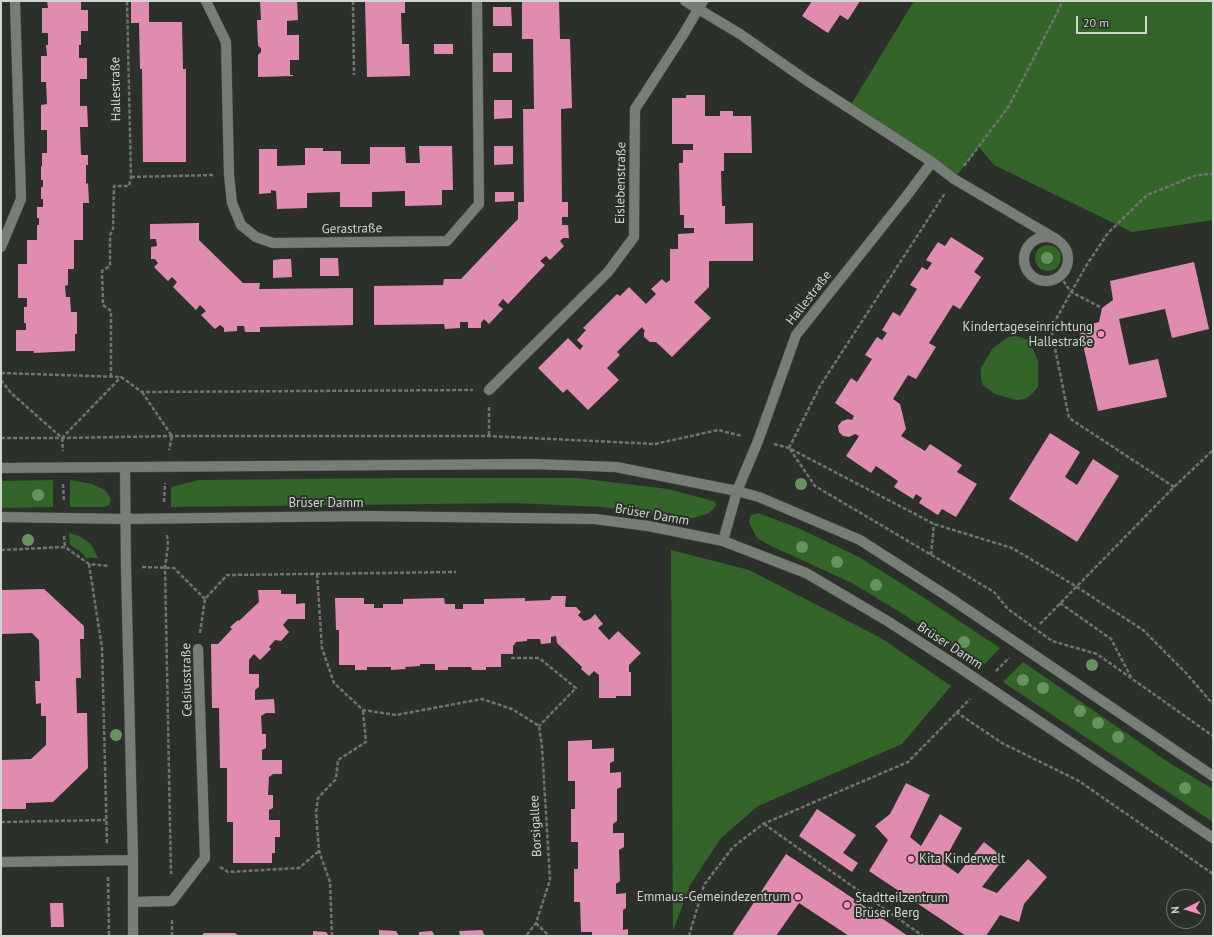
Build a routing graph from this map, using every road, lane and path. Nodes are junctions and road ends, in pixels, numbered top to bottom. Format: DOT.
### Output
graph roads {
  1 [pos="15,1"];
  2 [pos="127,1"];
  3 [pos="206,1"];
  4 [pos="353,1"];
  5 [pos="477,1"];
  6 [pos="685,1"];
  7 [pos="1063,1"];
  8 [pos="701,5"];
  9 [pos="354,75"];
  10 [pos="932,162"];
  11 [pos="1213,174"];
  12 [pos="229,175"];
  13 [pos="131,177"];
  14 [pos="954,179"];
  15 [pos="1056,239"];
  16 [pos="1,247"];
  17 [pos="1060,276"];
  18 [pos="1071,292"];
  19 [pos="1102,308"];
  20 [pos="1,374"];
  21 [pos="111,377"];
  22 [pos="121,377"];
  23 [pos="1,380"];
  24 [pos="489,390"];
  25 [pos="142,392"];
  26 [pos="172,436"];
  27 [pos="489,436"];
  28 [pos="1,438"];
  29 [pos="62,438"];
  30 [pos="758,441"];
  31 [pos="789,448"];
  32 [pos="1213,450"];
  33 [pos="169,453"];
  34 [pos="63,455"];
  35 [pos="125,467"];
  36 [pos="1,468"];
  37 [pos="63,480"];
  38 [pos="1174,488"];
  39 [pos="165,489"];
  40 [pos="737,491"];
  41 [pos="164,506"];
  42 [pos="64,507"];
  43 [pos="1,518"];
  44 [pos="125,519"];
  45 [pos="934,524"];
  46 [pos="64,533"];
  47 [pos="723,541"];
  48 [pos="168,545"];
  49 [pos="65,547"];
  50 [pos="1,550"];
  51 [pos="931,555"];
  52 [pos="89,564"];
  53 [pos="101,565"];
  54 [pos="155,568"];
  55 [pos="165,568"];
  56 [pos="456,572"];
  57 [pos="317,574"];
  58 [pos="1077,587"];
  59 [pos="206,599"];
  60 [pos="1060,603"];
  61 [pos="1040,624"];
  62 [pos="198,649"];
  63 [pos="1009,657"];
  64 [pos="511,658"];
  65 [pos="996,671"];
  66 [pos="1131,678"];
  67 [pos="970,698"];
  68 [pos="1213,704"];
  69 [pos="363,710"];
  70 [pos="956,712"];
  71 [pos="539,726"];
  72 [pos="1213,736"];
  73 [pos="1213,776"];
  74 [pos="106,820"];
  75 [pos="1,822"];
  76 [pos="763,824"];
  77 [pos="1213,838"];
  78 [pos="319,851"];
  79 [pos="205,858"];
  80 [pos="133,860"];
  81 [pos="108,861"];
  82 [pos="1,862"];
  83 [pos="108,873"];
  84 [pos="1213,874"];
  85 [pos="1213,878"];
  86 [pos="172,901"];
  87 [pos="133,902"];
  88 [pos="536,923"];
  89 [pos="109,936"];
  90 [pos="133,936"];
  91 [pos="332,936"];
  92 [pos="526,936"];
  93 [pos="549,936"];
  94 [pos="689,936"];
  95 [pos="923,936"];
  1 -- 16 [label="street"];
  2 -- 13 [label="path, Hallestraße"];
  3 -- 12 [label="street, Gerastraße"];
  4 -- 9 [label="path"];
  5 -- 12 [label="street, Gerastraße"];
  6 -- 8 [label="street"];
  7 -- 14 [label="path"];
  8 -- 10 [label="street"];
  8 -- 24 [label="street, Eislebenstraße"];
  10 -- 14 [label="street"];
  10 -- 30 [label="street, Hallestraße"];
  11 -- 18 [label="path"];
  12 -- 13 [label="path"];
  13 -- 21 [label="path"];
  14 -- 15 [label="street"];
  14 -- 31 [label="path"];
  15 -- 17 [label="street"];
  15 -- 17 [label="street"];
  17 -- 18 [label="path"];
  18 -- 19 [label="path"];
  18 -- 38 [label="path"];
  20 -- 21 [label="path"];
  21 -- 22 [label="path"];
  22 -- 25 [label="path"];
  22 -- 29 [label="path"];
  23 -- 29 [label="path"];
  24 -- 25 [label="path"];
  24 -- 27 [label="path"];
  25 -- 26 [label="path"];
  26 -- 27 [label="path"];
  26 -- 29 [label="path"];
  26 -- 33 [label="path"];
  27 -- 30 [label="path"];
  28 -- 29 [label="path"];
  29 -- 34 [label="path"];
  30 -- 31 [label="path"];
  30 -- 40 [label="street, Hallestraße"];
  31 -- 45 [label="path"];
  31 -- 51 [label="path"];
  32 -- 38 [label="path"];
  35 -- 36 [label="street"];
  35 -- 40 [label="street"];
  35 -- 44 [label="street"];
  37 -- 42 [label="path"];
  38 -- 58 [label="path"];
  39 -- 41 [label="path"];
  40 -- 47 [label="street, Hallestraße"];
  40 -- 73 [label="street"];
  43 -- 44 [label="street, Brüser Damm"];
  44 -- 47 [label="street, Brüser Damm"];
  44 -- 80 [label="street"];
  45 -- 51 [label="path"];
  45 -- 58 [label="path"];
  46 -- 49 [label="path"];
  47 -- 77 [label="street, Brüser Damm"];
  48 -- 55 [label="path"];
  49 -- 50 [label="path"];
  49 -- 52 [label="path"];
  51 -- 66 [label="path"];
  52 -- 53 [label="path"];
  52 -- 74 [label="path"];
  54 -- 55 [label="path"];
  55 -- 59 [label="path"];
  55 -- 86 [label="path"];
  56 -- 57 [label="path"];
  57 -- 59 [label="path"];
  57 -- 69 [label="path"];
  58 -- 60 [label="path"];
  58 -- 68 [label="path"];
  59 -- 62 [label="path, Celsiusstraße"];
  60 -- 61 [label="path"];
  60 -- 66 [label="path"];
  62 -- 79 [label="street, Celsiusstraße"];
  63 -- 65 [label="path"];
  64 -- 71 [label="path"];
  66 -- 72 [label="path"];
  67 -- 70 [label="path"];
  69 -- 71 [label="path"];
  69 -- 78 [label="path"];
  70 -- 76 [label="path"];
  70 -- 84 [label="path"];
  71 -- 88 [label="path, Borsigallee"];
  74 -- 75 [label="path"];
  74 -- 81 [label="path"];
  76 -- 94 [label="path"];
  76 -- 95 [label="path"];
  78 -- 79 [label="path"];
  78 -- 91 [label="path"];
  79 -- 86 [label="street"];
  80 -- 81 [label="street"];
  80 -- 87 [label="street"];
  81 -- 82 [label="street"];
  83 -- 89 [label="path"];
  84 -- 85 [label="path"];
  86 -- 87 [label="street"];
  87 -- 90 [label="street"];
  88 -- 92 [label="path, Borsigallee"];
  88 -- 93 [label="path"];
}
